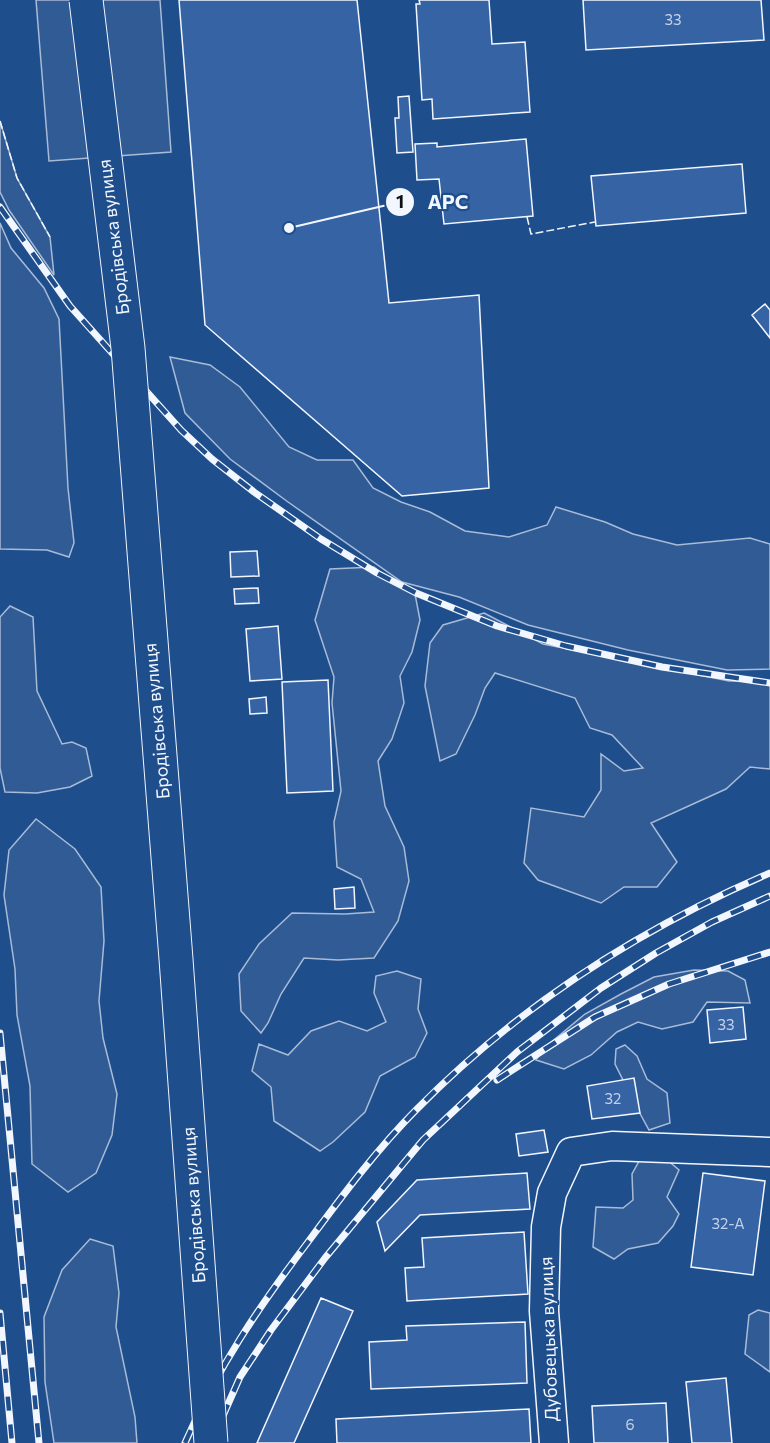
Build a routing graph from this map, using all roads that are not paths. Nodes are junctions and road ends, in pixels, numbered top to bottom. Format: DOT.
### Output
graph roads {
  1 [pos="86,0"];
  2 [pos="770,1152"];
  3 [pos="211,1443"];
  4 [pos="554,1443"];
  1 -- 3 [label="main road, Бродівська вулиця, bridge"];
  2 -- 4 [label="street, Дубовецька вулиця"];
}
